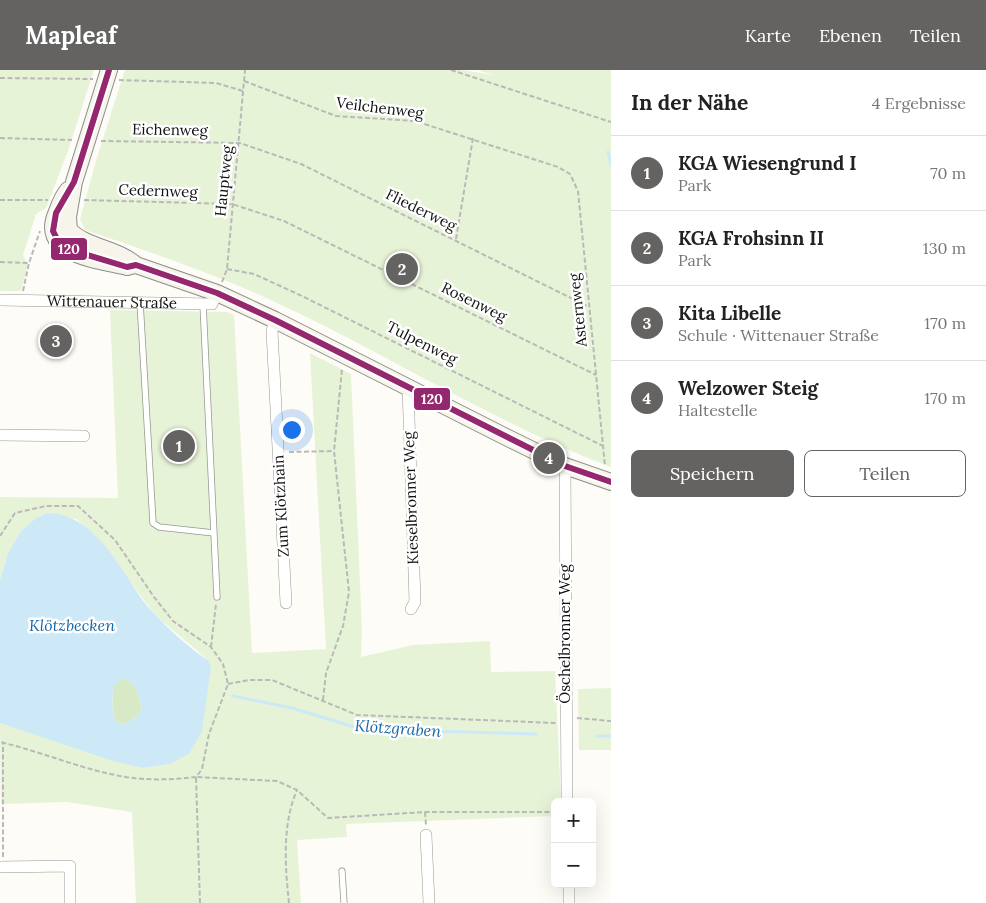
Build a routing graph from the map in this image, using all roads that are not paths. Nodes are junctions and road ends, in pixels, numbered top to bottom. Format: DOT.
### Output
graph roads {
  1 [pos="114,75"];
  2 [pos="74,182"];
  3 [pos="69,230"];
  4 [pos="55,240"];
  5 [pos="136,265"];
  6 [pos="217,293"];
  7 [pos="0,300"];
  8 [pos="140,302"];
  9 [pos="204,304"];
  10 [pos="275,320"];
  11 [pos="408,386"];
  12 [pos="0,435"];
  13 [pos="84,436"];
  14 [pos="565,466"];
  15 [pos="608,475"];
  16 [pos="214,533"];
  17 [pos="217,597"];
  18 [pos="286,603"];
  19 [pos="411,608"];
  20 [pos="567,798"];
  21 [pos="426,835"];
  22 [pos="2,867"];
  23 [pos="342,871"];
  24 [pos="569,888"];
  25 [pos="70,903"];
  26 [pos="344,903"];
  27 [pos="429,903"];
  28 [pos="569,903"];
  1 -- 2 [label="street"];
  2 -- 3 [label="street"];
  2 -- 4 [label="street"];
  3 -- 4 [label="street"];
  3 -- 5 [label="street, Wittenauer Straße"];
  4 -- 5 [label="street, Wittenauer Straße"];
  5 -- 6 [label="street, Wittenauer Straße"];
  6 -- 9 [label="street"];
  6 -- 10 [label="street, Wittenauer Straße"];
  7 -- 8 [label="street, Wittenauer Straße"];
  8 -- 9 [label="street, Wittenauer Straße"];
  8 -- 16 [label="lane"];
  9 -- 16 [label="lane"];
  10 -- 11 [label="street, Wittenauer Straße"];
  10 -- 18 [label="street, Zum Klötzhain"];
  11 -- 14 [label="street, Wittenauer Straße"];
  11 -- 19 [label="street, Kieselbronner Weg"];
  12 -- 13 [label="street"];
  14 -- 15 [label="street, Wittenauer Straße"];
  14 -- 20 [label="street, Öschelbronner Weg"];
  16 -- 17 [label="lane"];
  21 -- 27 [label="street"];
  22 -- 25 [label="street"];
  23 -- 26 [label="lane"];
  24 -- 28 [label="street"];
}
